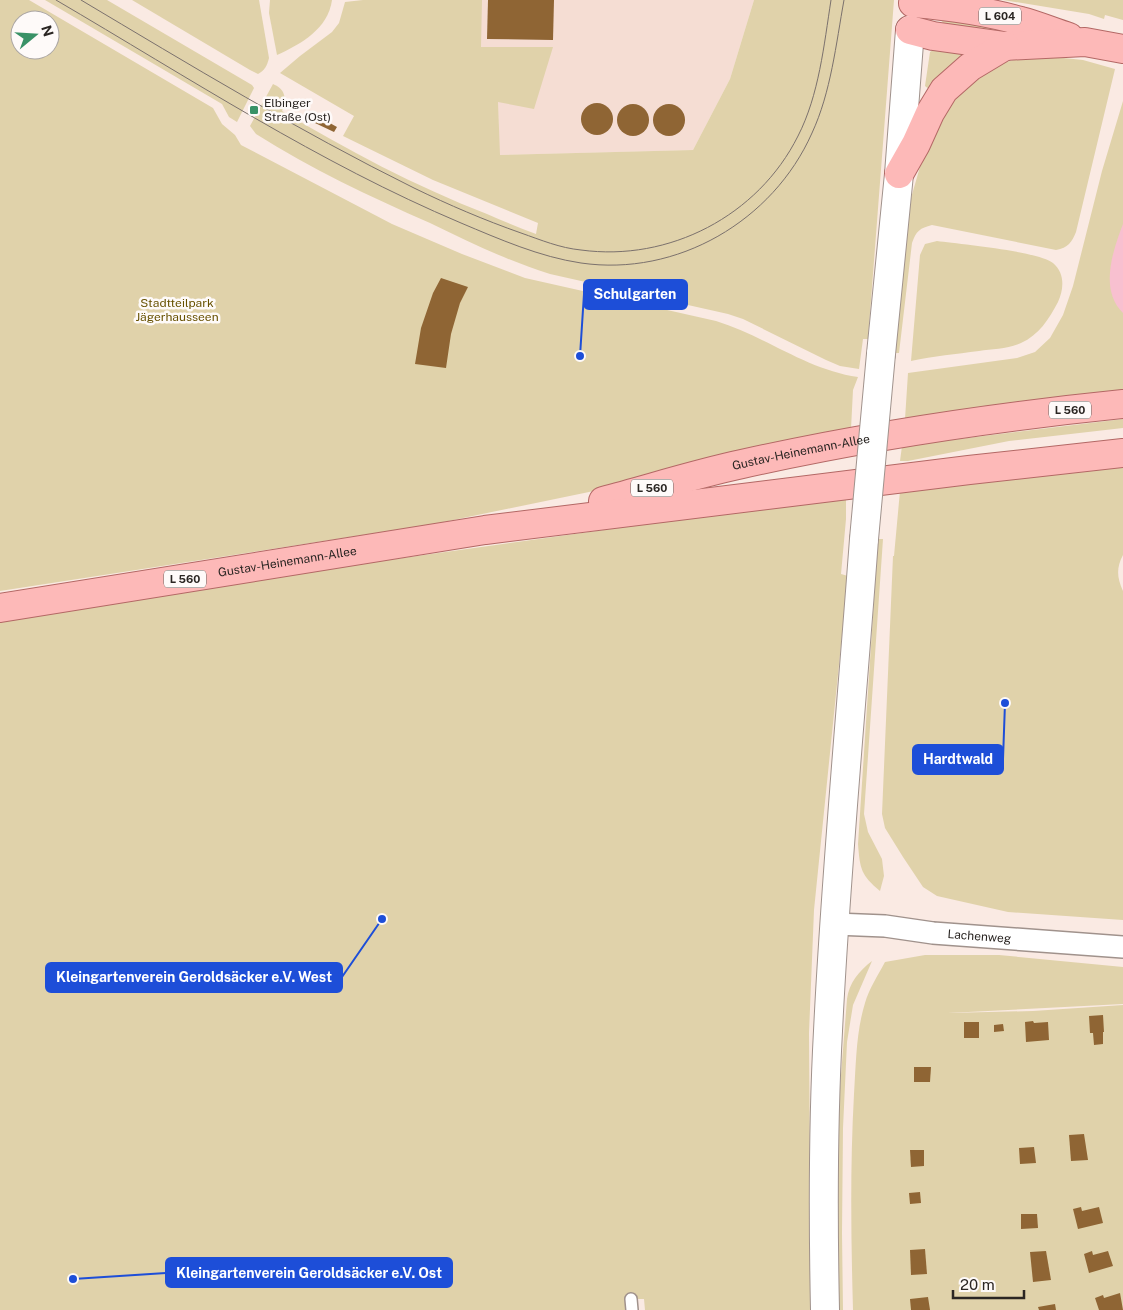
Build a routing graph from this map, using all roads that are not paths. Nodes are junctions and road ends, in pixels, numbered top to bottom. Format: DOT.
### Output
graph roads {
  1 [pos="913,4"];
  2 [pos="910,30"];
  3 [pos="1005,46"];
  4 [pos="1105,46"];
  5 [pos="899,174"];
  6 [pos="1123,404"];
  7 [pos="1123,453"];
  8 [pos="485,530"];
  9 [pos="0,608"];
  10 [pos="835,924"];
  11 [pos="1123,947"];
  12 [pos="825,1310"];
  1 -- 4 [label="main road, L 604"];
  2 -- 3 [label="main road, L 604"];
  2 -- 5 [label="street"];
  3 -- 4 [label="main road, L 604"];
  3 -- 5 [label="main road, L 604"];
  5 -- 10 [label="street, bridge"];
  6 -- 8 [label="main road, Gustav-Heinemann-Allee / L 560"];
  7 -- 8 [label="main road, Gustav-Heinemann-Allee / L 560"];
  8 -- 9 [label="main road, Gustav-Heinemann-Allee / L 560"];
  10 -- 11 [label="street, Lachenweg"];
  10 -- 12 [label="street"];
}
